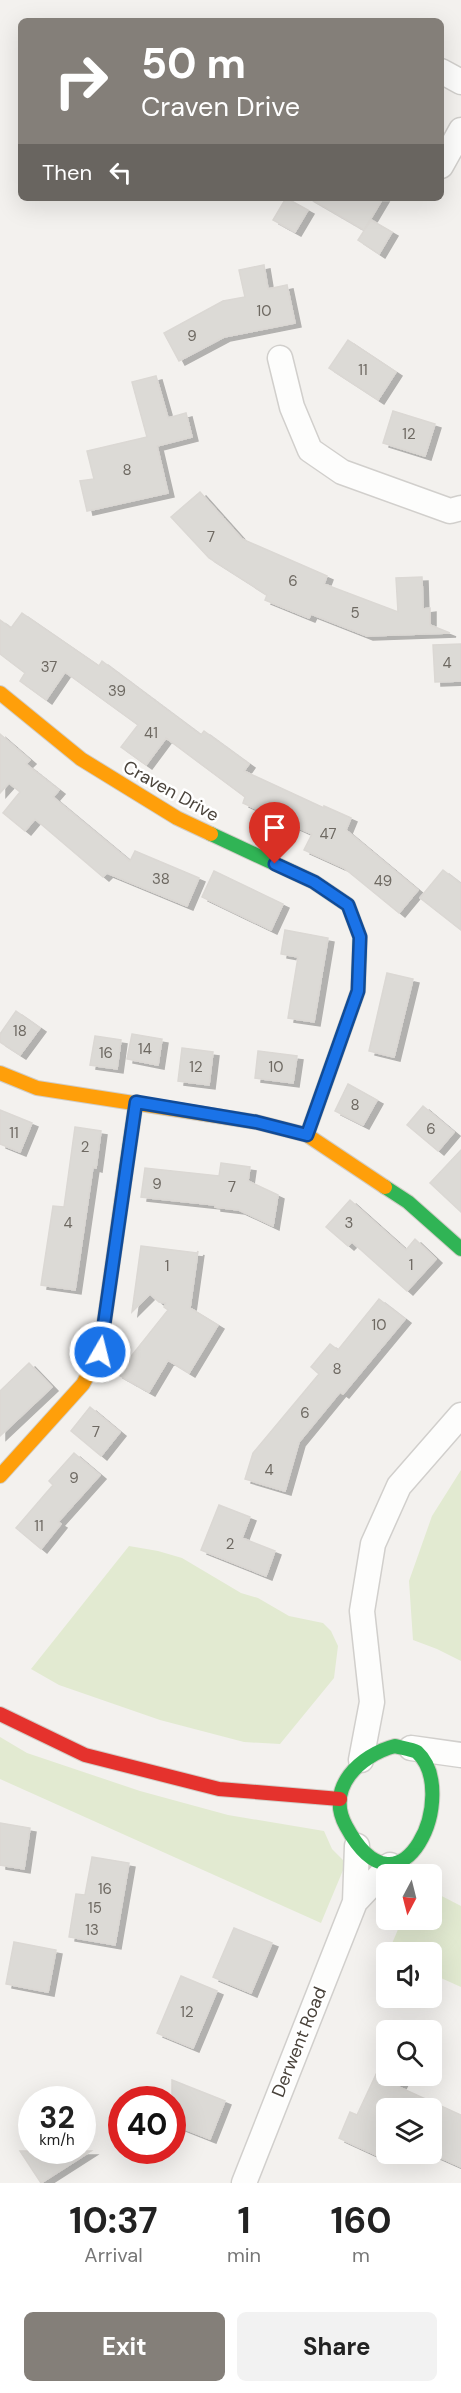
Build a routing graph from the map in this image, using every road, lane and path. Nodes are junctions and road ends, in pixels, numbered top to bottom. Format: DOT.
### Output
graph roads {
  1 [pos="444,73"];
  2 [pos="461,82"];
  3 [pos="461,130"];
  4 [pos="444,161"];
  5 [pos="280,358"];
  6 [pos="461,508"];
  7 [pos="0,693"];
  8 [pos="0,1073"];
  9 [pos="136,1102"];
  10 [pos="307,1135"];
  11 [pos="461,1249"];
  12 [pos="461,1415"];
  13 [pos="0,1476"];
  14 [pos="372,1702"];
  15 [pos="0,1714"];
  16 [pos="402,1747"];
  17 [pos="361,1760"];
  18 [pos="452,1765"];
  19 [pos="340,1799"];
  20 [pos="357,1845"];
  21 [pos="431,1852"];
  22 [pos="388,1864"];
  23 [pos="395,1864"];
  24 [pos="376,1880"];
  25 [pos="355,1902"];
  26 [pos="249,2182"];
  1 -- 2 [label="street"];
  3 -- 4 [label="street"];
  5 -- 6 [label="street"];
  7 -- 10 [label="street, Craven Drive"];
  8 -- 9 [label="street"];
  9 -- 10 [label="street"];
  9 -- 13 [label="street"];
  10 -- 11 [label="street"];
  12 -- 14 [label="street"];
  14 -- 16 [label="street"];
  14 -- 17 [label="street"];
  15 -- 19 [label="street"];
  16 -- 17 [label="street"];
  16 -- 18 [label="street"];
  17 -- 19 [label="street"];
  19 -- 20 [label="street"];
  20 -- 22 [label="street"];
  20 -- 25 [label="street, Derwent Road"];
  21 -- 23 [label="street"];
  24 -- 25 [label="street, Derwent Road"];
  25 -- 26 [label="street, Derwent Road"];
}
